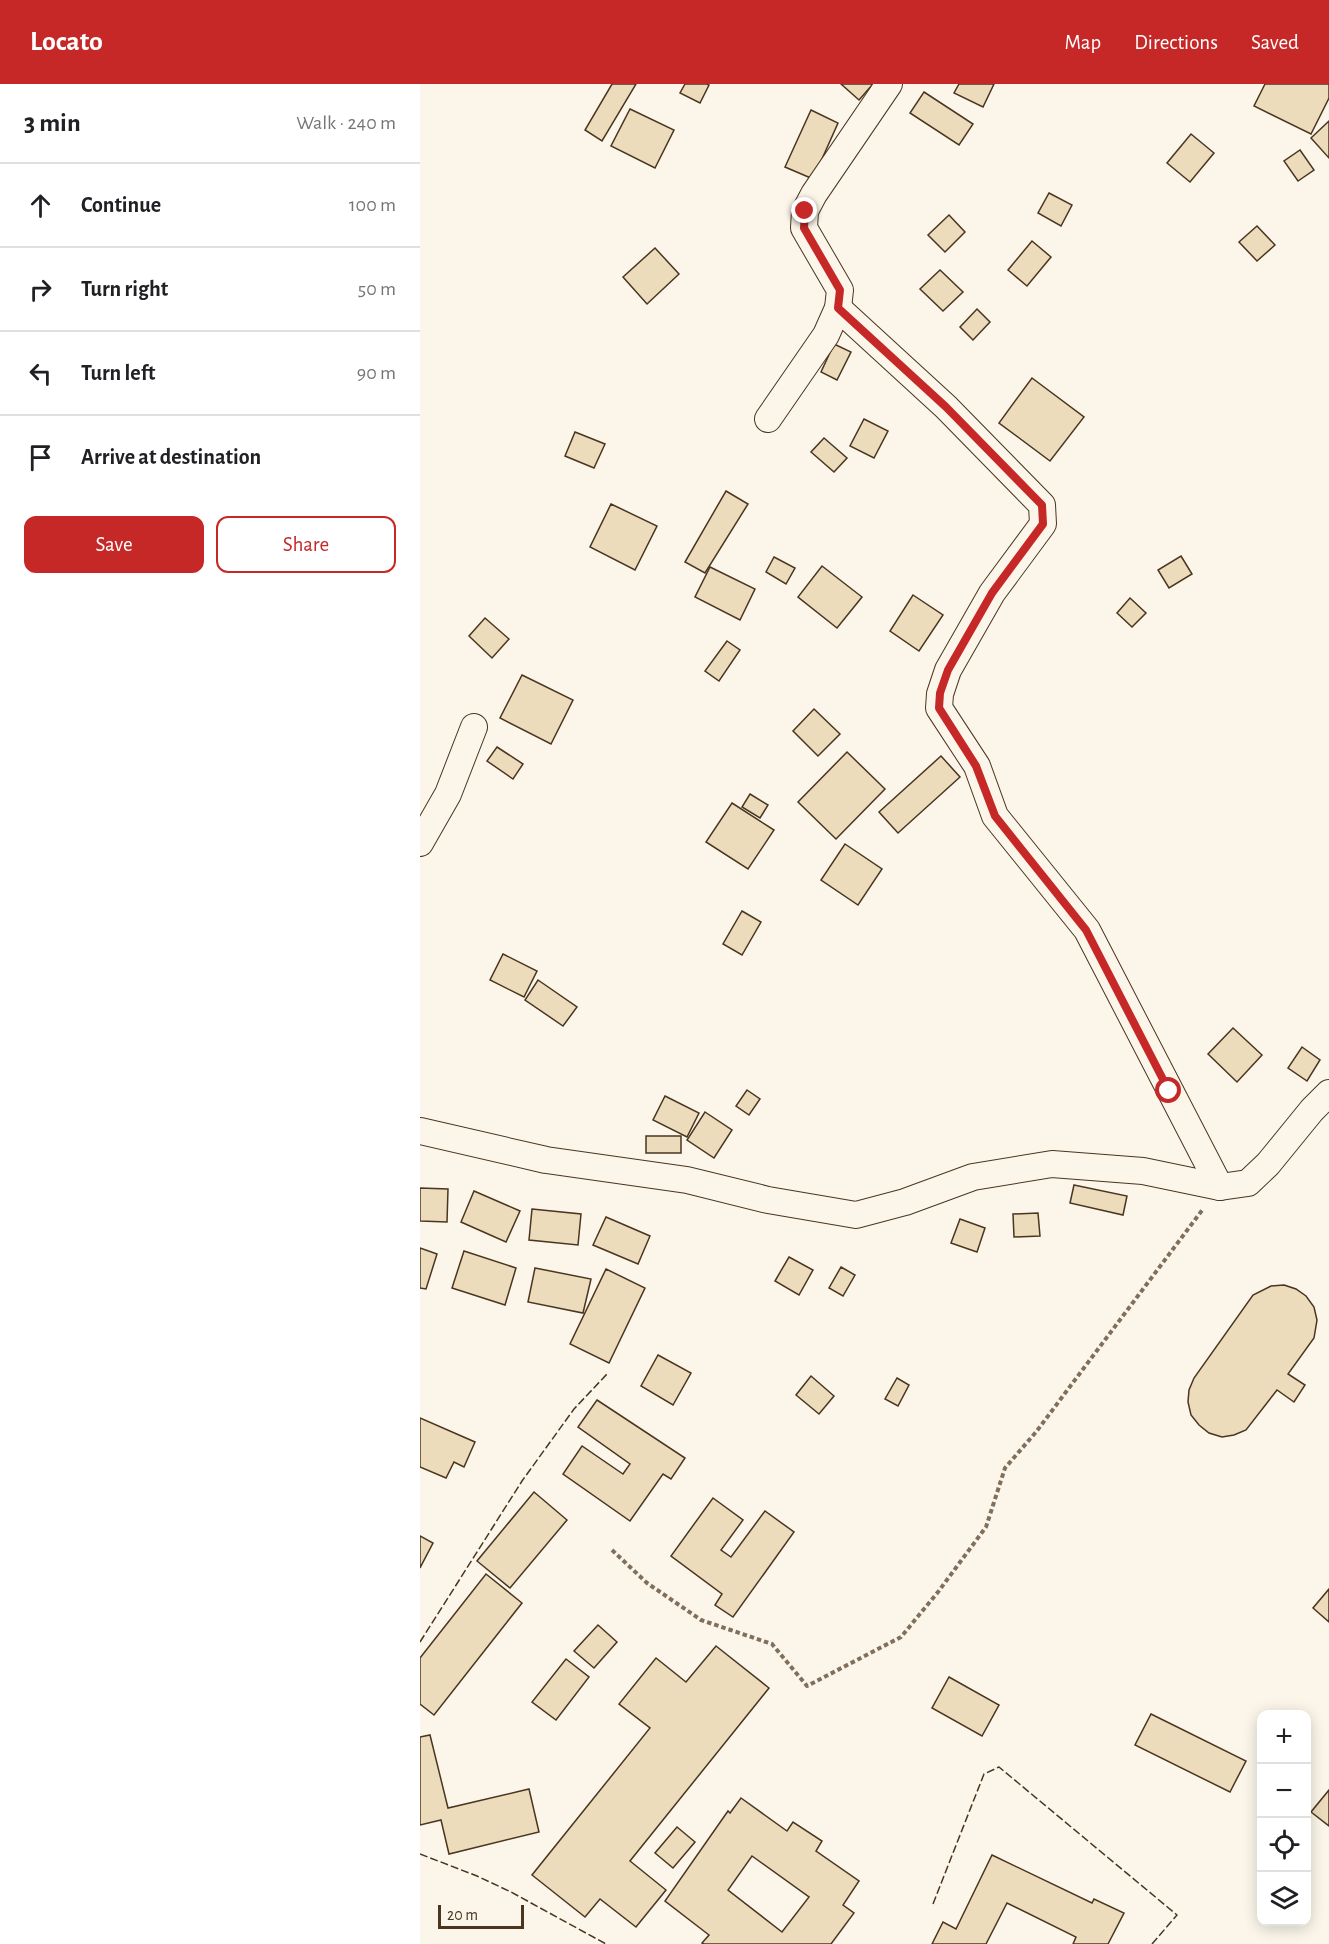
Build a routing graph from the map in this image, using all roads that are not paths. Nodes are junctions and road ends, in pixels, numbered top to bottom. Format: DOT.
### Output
graph roads {
  1 [pos="889,84"];
  2 [pos="838,308"];
  3 [pos="768,420"];
  4 [pos="474,727"];
  5 [pos="420,843"];
  6 [pos="1329,1093"];
  7 [pos="420,1131"];
  8 [pos="1220,1187"];
  1 -- 2 [label="street"];
  2 -- 3 [label="street"];
  2 -- 8 [label="street"];
  4 -- 5 [label="street"];
  6 -- 8 [label="street"];
  7 -- 8 [label="street"];
}
